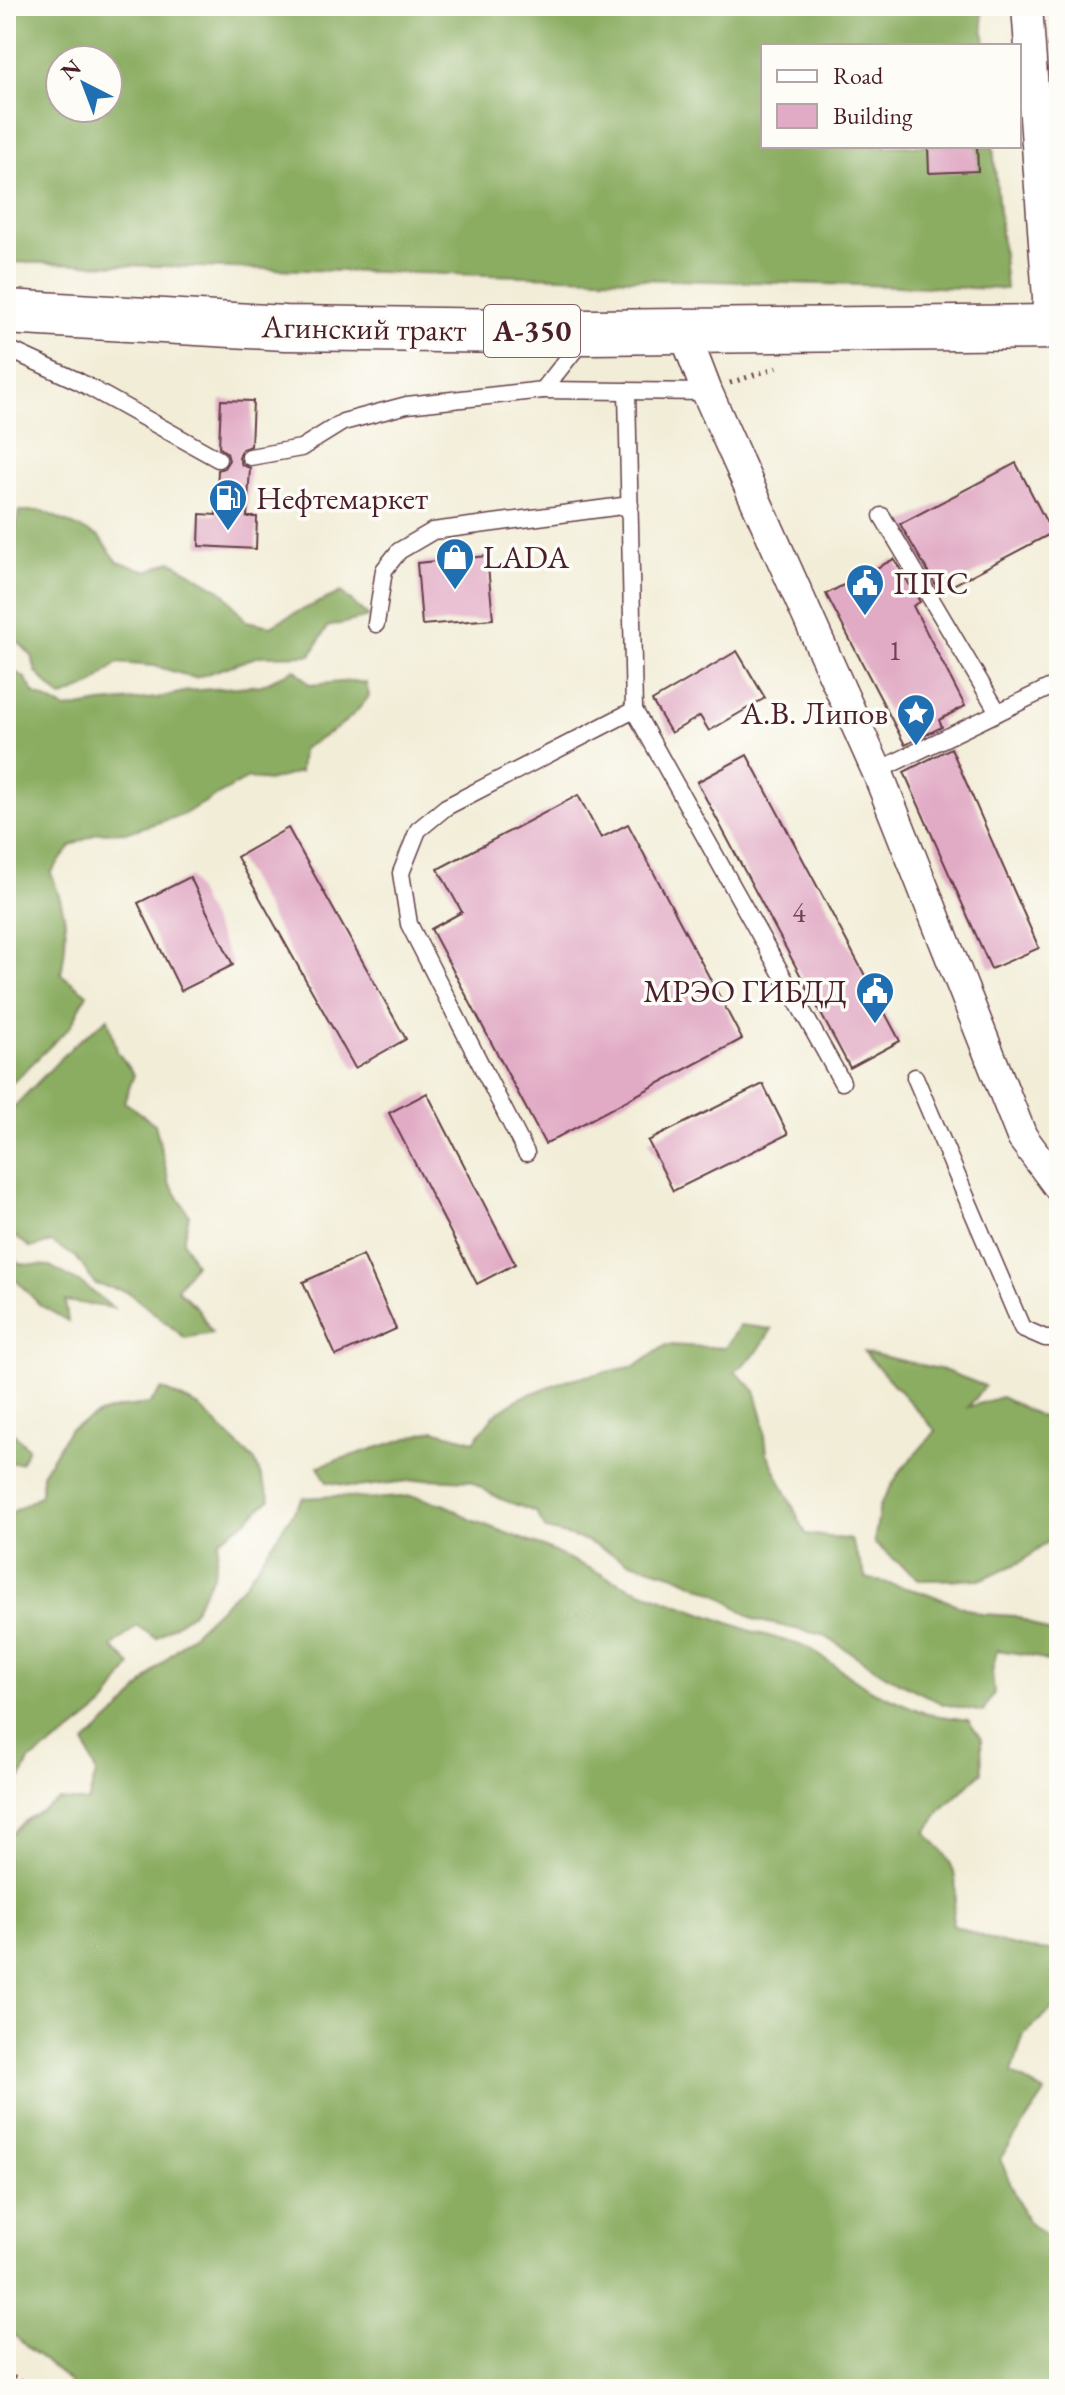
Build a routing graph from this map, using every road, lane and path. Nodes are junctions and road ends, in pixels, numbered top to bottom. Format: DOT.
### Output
graph roads {
  1 [pos="1027,6"];
  2 [pos="6,312"];
  3 [pos="1053,327"];
  4 [pos="589,332"];
  5 [pos="684,332"];
  6 [pos="6,348"];
  7 [pos="780,366"];
  8 [pos="543,390"];
  9 [pos="627,391"];
  10 [pos="707,392"];
  11 [pos="250,457"];
  12 [pos="218,459"];
  13 [pos="630,505"];
  14 [pos="882,516"];
  15 [pos="376,624"];
  16 [pos="1059,683"];
  17 [pos="634,710"];
  18 [pos="998,712"];
  19 [pos="877,771"];
  20 [pos="915,1077"];
  21 [pos="842,1082"];
  22 [pos="526,1153"];
  23 [pos="1059,1187"];
  24 [pos="1059,1338"];
  25 [pos="6,2374"];
  26 [pos="37,2389"];
  1 -- 3 [label="street"];
  2 -- 4 [label="highway, Агинский тракт / А-350"];
  3 -- 5 [label="highway, Агинский тракт / А-350"];
  4 -- 5 [label="highway, Агинский тракт / А-350"];
  4 -- 8 [label="lane"];
  5 -- 10 [label="street"];
  6 -- 12 [label="lane"];
  7 -- 10 [label="path"];
  8 -- 9 [label="lane"];
  8 -- 11 [label="lane"];
  9 -- 10 [label="lane"];
  9 -- 13 [label="lane"];
  10 -- 19 [label="street"];
  13 -- 15 [label="lane"];
  13 -- 17 [label="lane"];
  14 -- 18 [label="lane"];
  16 -- 18 [label="lane"];
  17 -- 21 [label="lane"];
  17 -- 22 [label="lane"];
  18 -- 19 [label="lane"];
  19 -- 23 [label="street"];
  20 -- 24 [label="lane"];
  25 -- 26 [label="path"];
}
